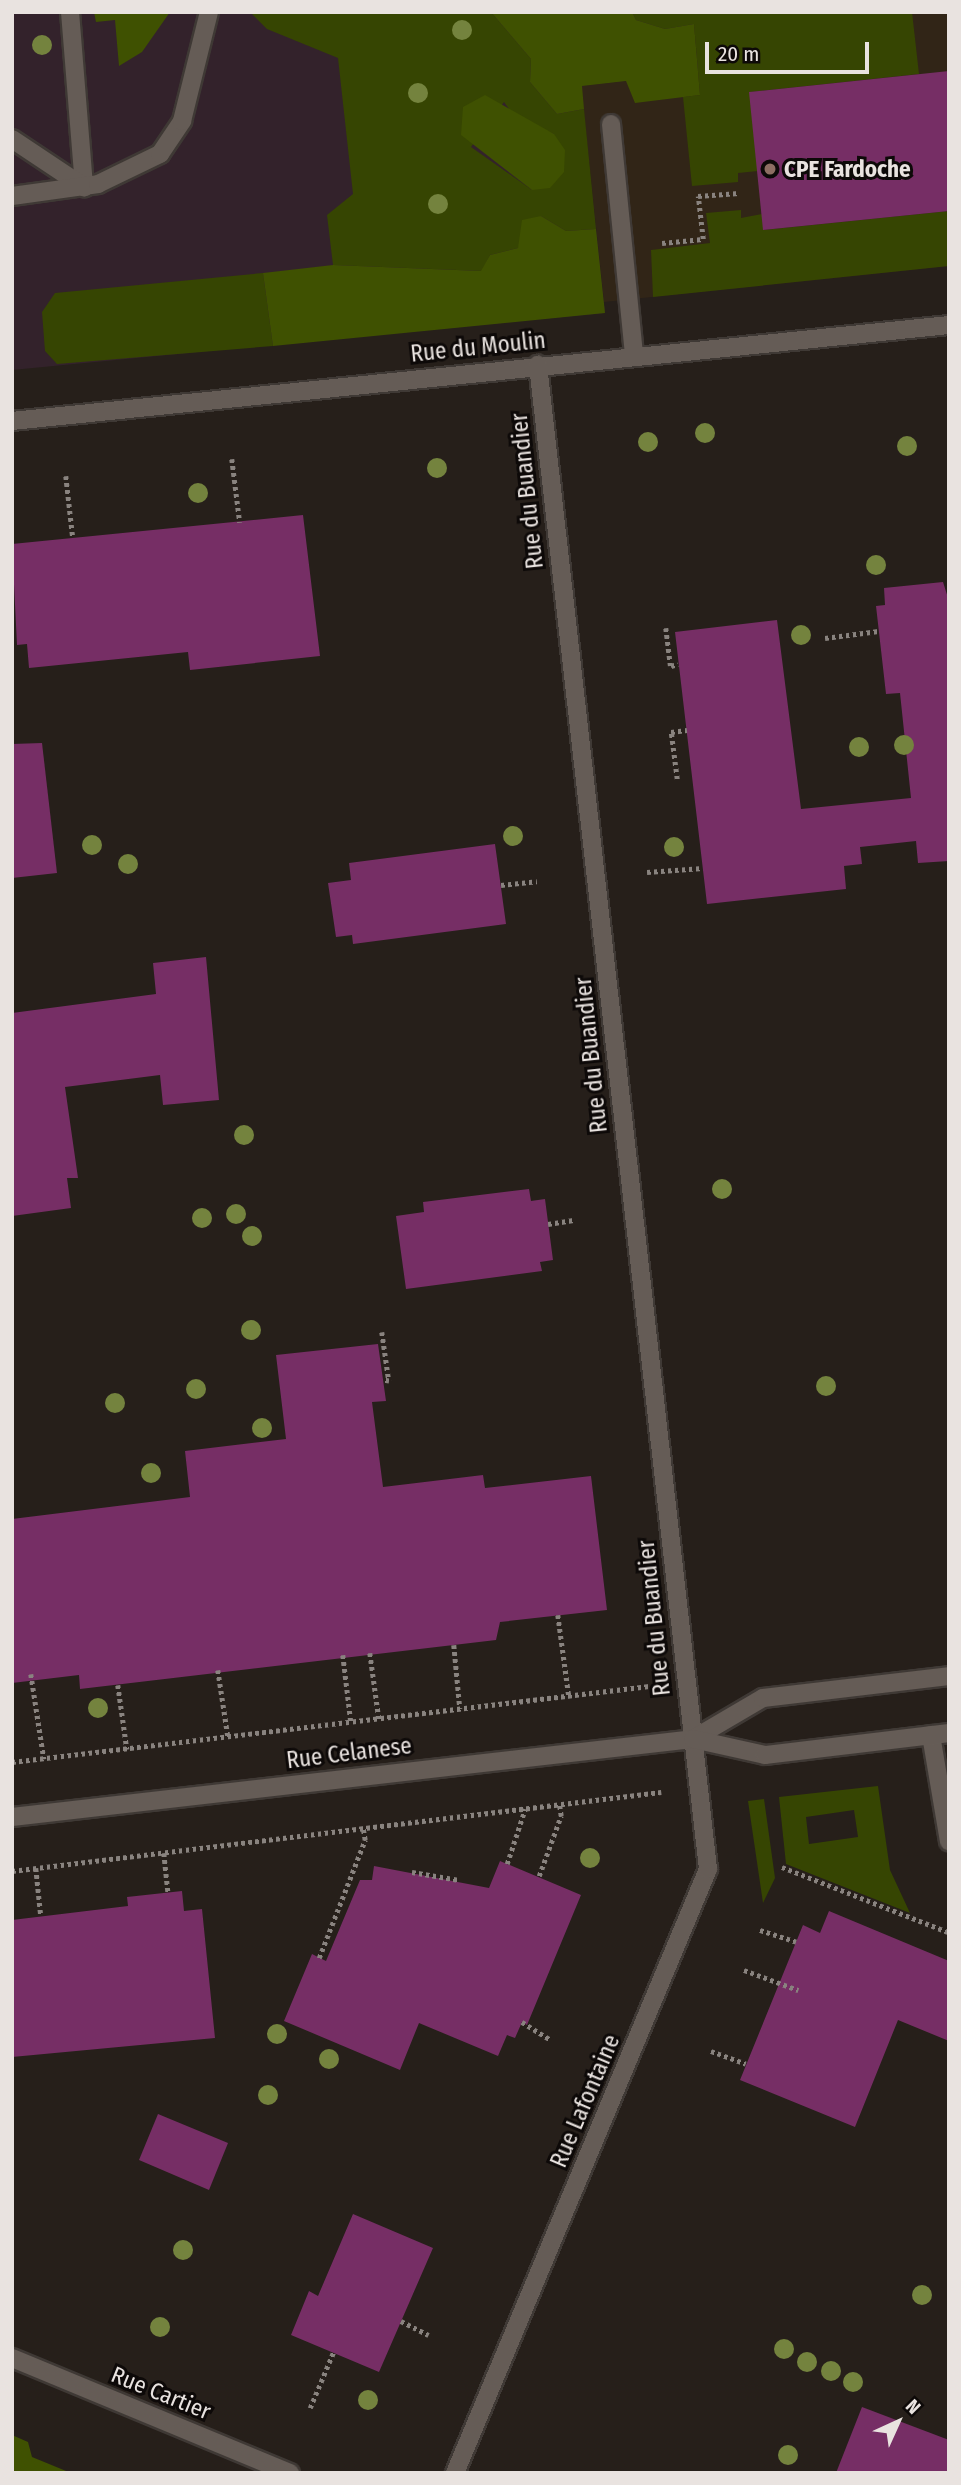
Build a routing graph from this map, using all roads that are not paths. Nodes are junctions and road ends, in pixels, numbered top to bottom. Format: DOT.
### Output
graph roads {
  1 [pos="70,12"];
  2 [pos="209,12"];
  3 [pos="611,124"];
  4 [pos="12,139"];
  5 [pos="84,187"];
  6 [pos="12,196"];
  7 [pos="949,325"];
  8 [pos="634,355"];
  9 [pos="538,365"];
  10 [pos="12,421"];
  11 [pos="949,1676"];
  12 [pos="940,1734"];
  13 [pos="692,1739"];
  14 [pos="12,1817"];
  15 [pos="949,1841"];
  16 [pos="12,2358"];
  17 [pos="290,2473"];
  18 [pos="455,2473"];
  1 -- 5 [label="street"];
  2 -- 5 [label="street"];
  3 -- 8 [label="street"];
  4 -- 5 [label="street"];
  5 -- 6 [label="street"];
  7 -- 8 [label="street, Rue du Moulin"];
  8 -- 9 [label="street, Rue du Moulin"];
  9 -- 10 [label="street, Rue du Moulin"];
  9 -- 13 [label="street, Rue du Buandier"];
  11 -- 13 [label="street, Rue Celanese"];
  12 -- 13 [label="street, Rue Celanese"];
  12 -- 15 [label="street"];
  13 -- 14 [label="street, Rue Celanese"];
  13 -- 18 [label="street, Rue Lafontaine"];
  16 -- 17 [label="street, Rue Cartier"];
}
